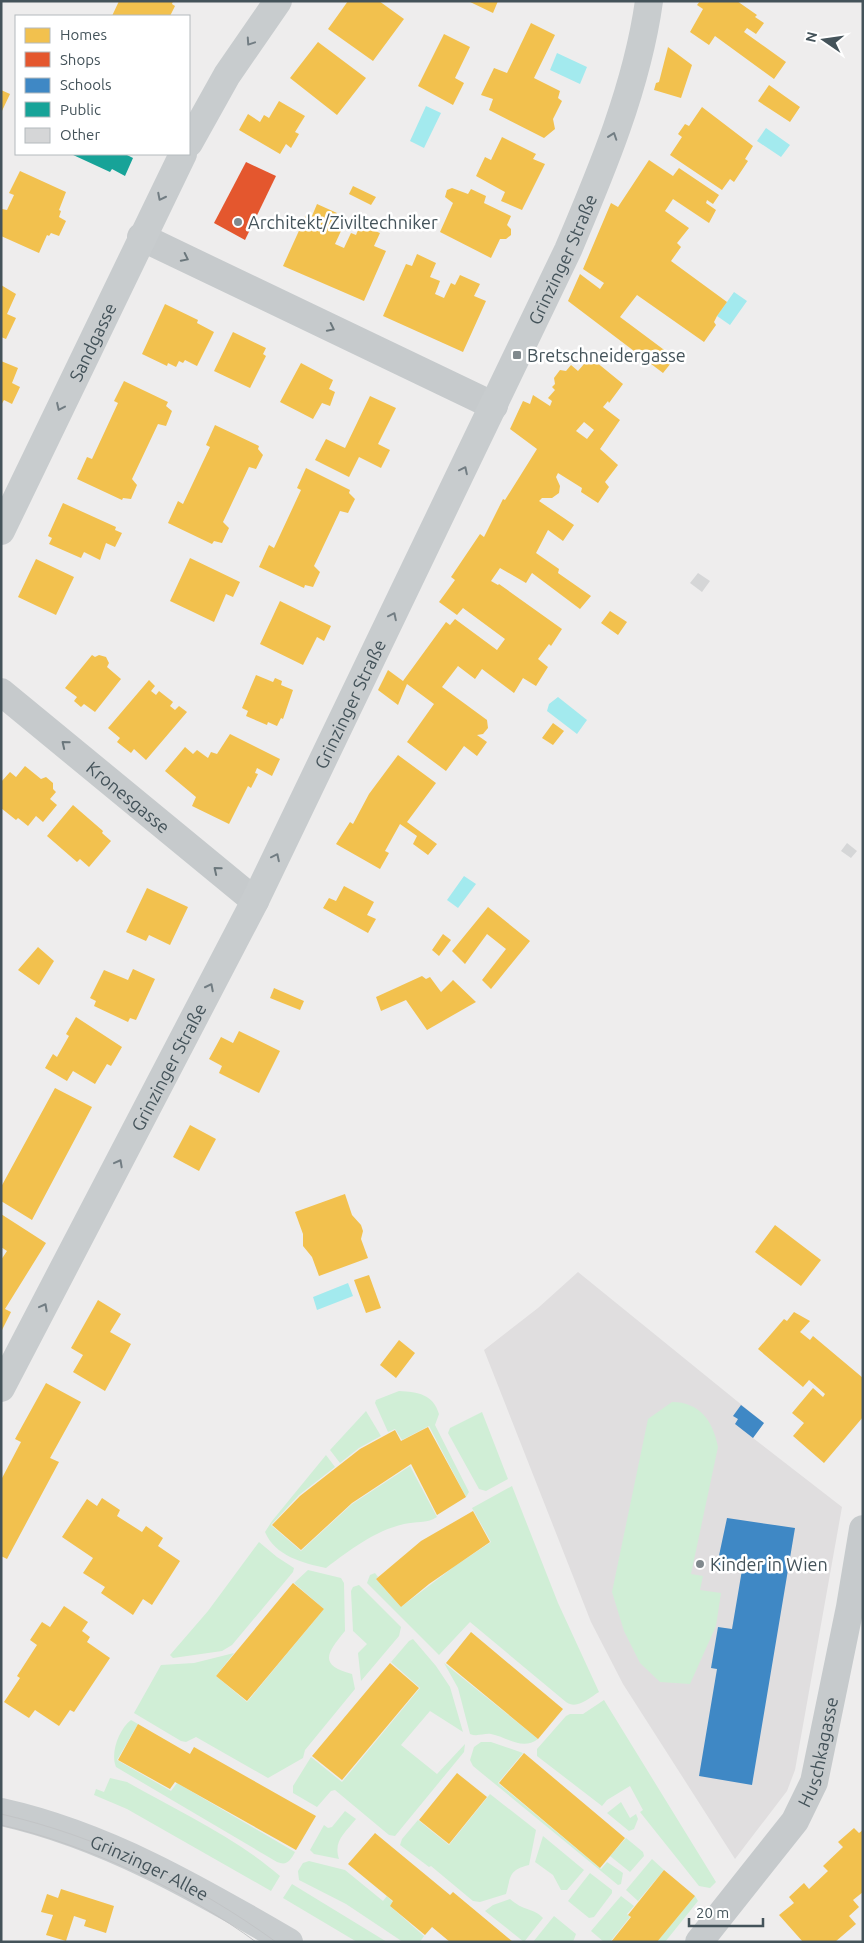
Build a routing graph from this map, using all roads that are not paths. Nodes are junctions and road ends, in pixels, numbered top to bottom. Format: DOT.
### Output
graph roads {
  1 [pos="278,1"];
  2 [pos="649,1"];
  3 [pos="190,141"];
  4 [pos="182,155"];
  5 [pos="141,237"];
  6 [pos="494,406"];
  7 [pos="1,531"];
  8 [pos="1,692"];
  9 [pos="255,900"];
  10 [pos="1,1388"];
  11 [pos="863,1529"];
  12 [pos="1,1812"];
  13 [pos="289,1942"];
  14 [pos="700,1942"];
  1 -- 3 [label="street, one-way"];
  6 -- 2 [label="street, Grinzinger Straße, one-way"];
  4 -- 5 [label="street, Sandgasse, one-way"];
  5 -- 6 [label="street, one-way"];
  5 -- 7 [label="street, Sandgasse, one-way"];
  9 -- 6 [label="street, Grinzinger Straße, one-way"];
  9 -- 8 [label="street, Kronesgasse, one-way"];
  10 -- 9 [label="street, Grinzinger Straße, one-way"];
  11 -- 14 [label="street, Huschkagasse"];
  12 -- 13 [label="street, Grinzinger Allee"];
}
